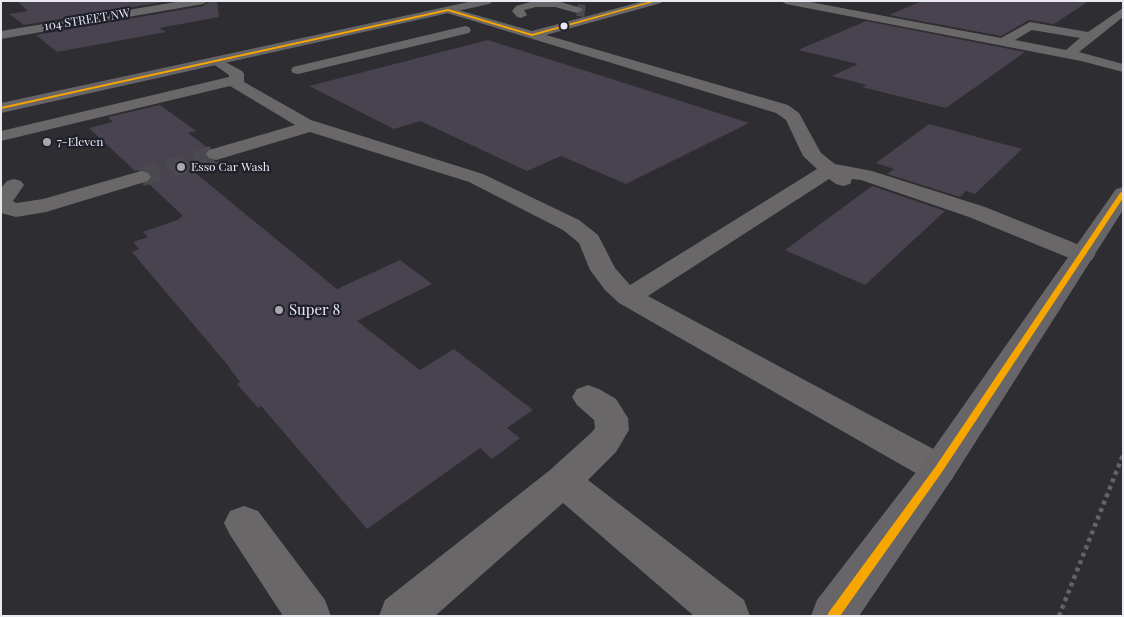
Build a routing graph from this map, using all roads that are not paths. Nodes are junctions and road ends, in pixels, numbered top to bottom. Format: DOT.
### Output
graph roads {
  1 [pos="203,1"];
  2 [pos="489,1"];
  3 [pos="657,1"];
  4 [pos="786,1"];
  5 [pos="875,8"];
  6 [pos="448,10"];
  7 [pos="1123,11"];
  8 [pos="521,15"];
  9 [pos="858,15"];
  10 [pos="603,16"];
  11 [pos="464,30"];
  12 [pos="1,35"];
  13 [pos="532,35"];
  14 [pos="1090,36"];
  15 [pos="1003,42"];
  16 [pos="1075,56"];
  17 [pos="216,61"];
  18 [pos="1123,62"];
  19 [pos="1123,68"];
  20 [pos="298,70"];
  21 [pos="235,80"];
  22 [pos="1,108"];
  23 [pos="311,126"];
  24 [pos="1,136"];
  25 [pos="216,154"];
  26 [pos="831,169"];
  27 [pos="141,177"];
  28 [pos="14,185"];
  29 [pos="1123,193"];
  30 [pos="1083,255"];
  31 [pos="629,298"];
  32 [pos="588,397"];
  33 [pos="939,469"];
  34 [pos="563,481"];
  35 [pos="244,523"];
  36 [pos="309,616"];
  37 [pos="401,616"];
  38 [pos="728,616"];
  39 [pos="834,616"];
  1 -- 12 [label="street, 104 STREET NW"];
  2 -- 6 [label="highway"];
  3 -- 10 [label="street"];
  4 -- 9 [label="street"];
  5 -- 9 [label="street"];
  6 -- 13 [label="street"];
  6 -- 17 [label="highway"];
  7 -- 14 [label="street"];
  8 -- 10 [label="street"];
  9 -- 15 [label="street"];
  10 -- 13 [label="street"];
  11 -- 20 [label="street"];
  13 -- 26 [label="street"];
  14 -- 15 [label="street"];
  14 -- 16 [label="street"];
  15 -- 16 [label="street"];
  16 -- 18 [label="street"];
  16 -- 19 [label="street"];
  17 -- 21 [label="street"];
  17 -- 22 [label="highway"];
  21 -- 23 [label="street"];
  21 -- 24 [label="street"];
  23 -- 25 [label="street"];
  23 -- 31 [label="street"];
  26 -- 30 [label="street"];
  26 -- 31 [label="street"];
  27 -- 28 [label="street"];
  29 -- 30 [label="highway"];
  30 -- 33 [label="highway"];
  31 -- 33 [label="street"];
  32 -- 34 [label="street"];
  33 -- 39 [label="highway"];
  34 -- 37 [label="street"];
  34 -- 38 [label="street"];
  35 -- 36 [label="street"];
}
